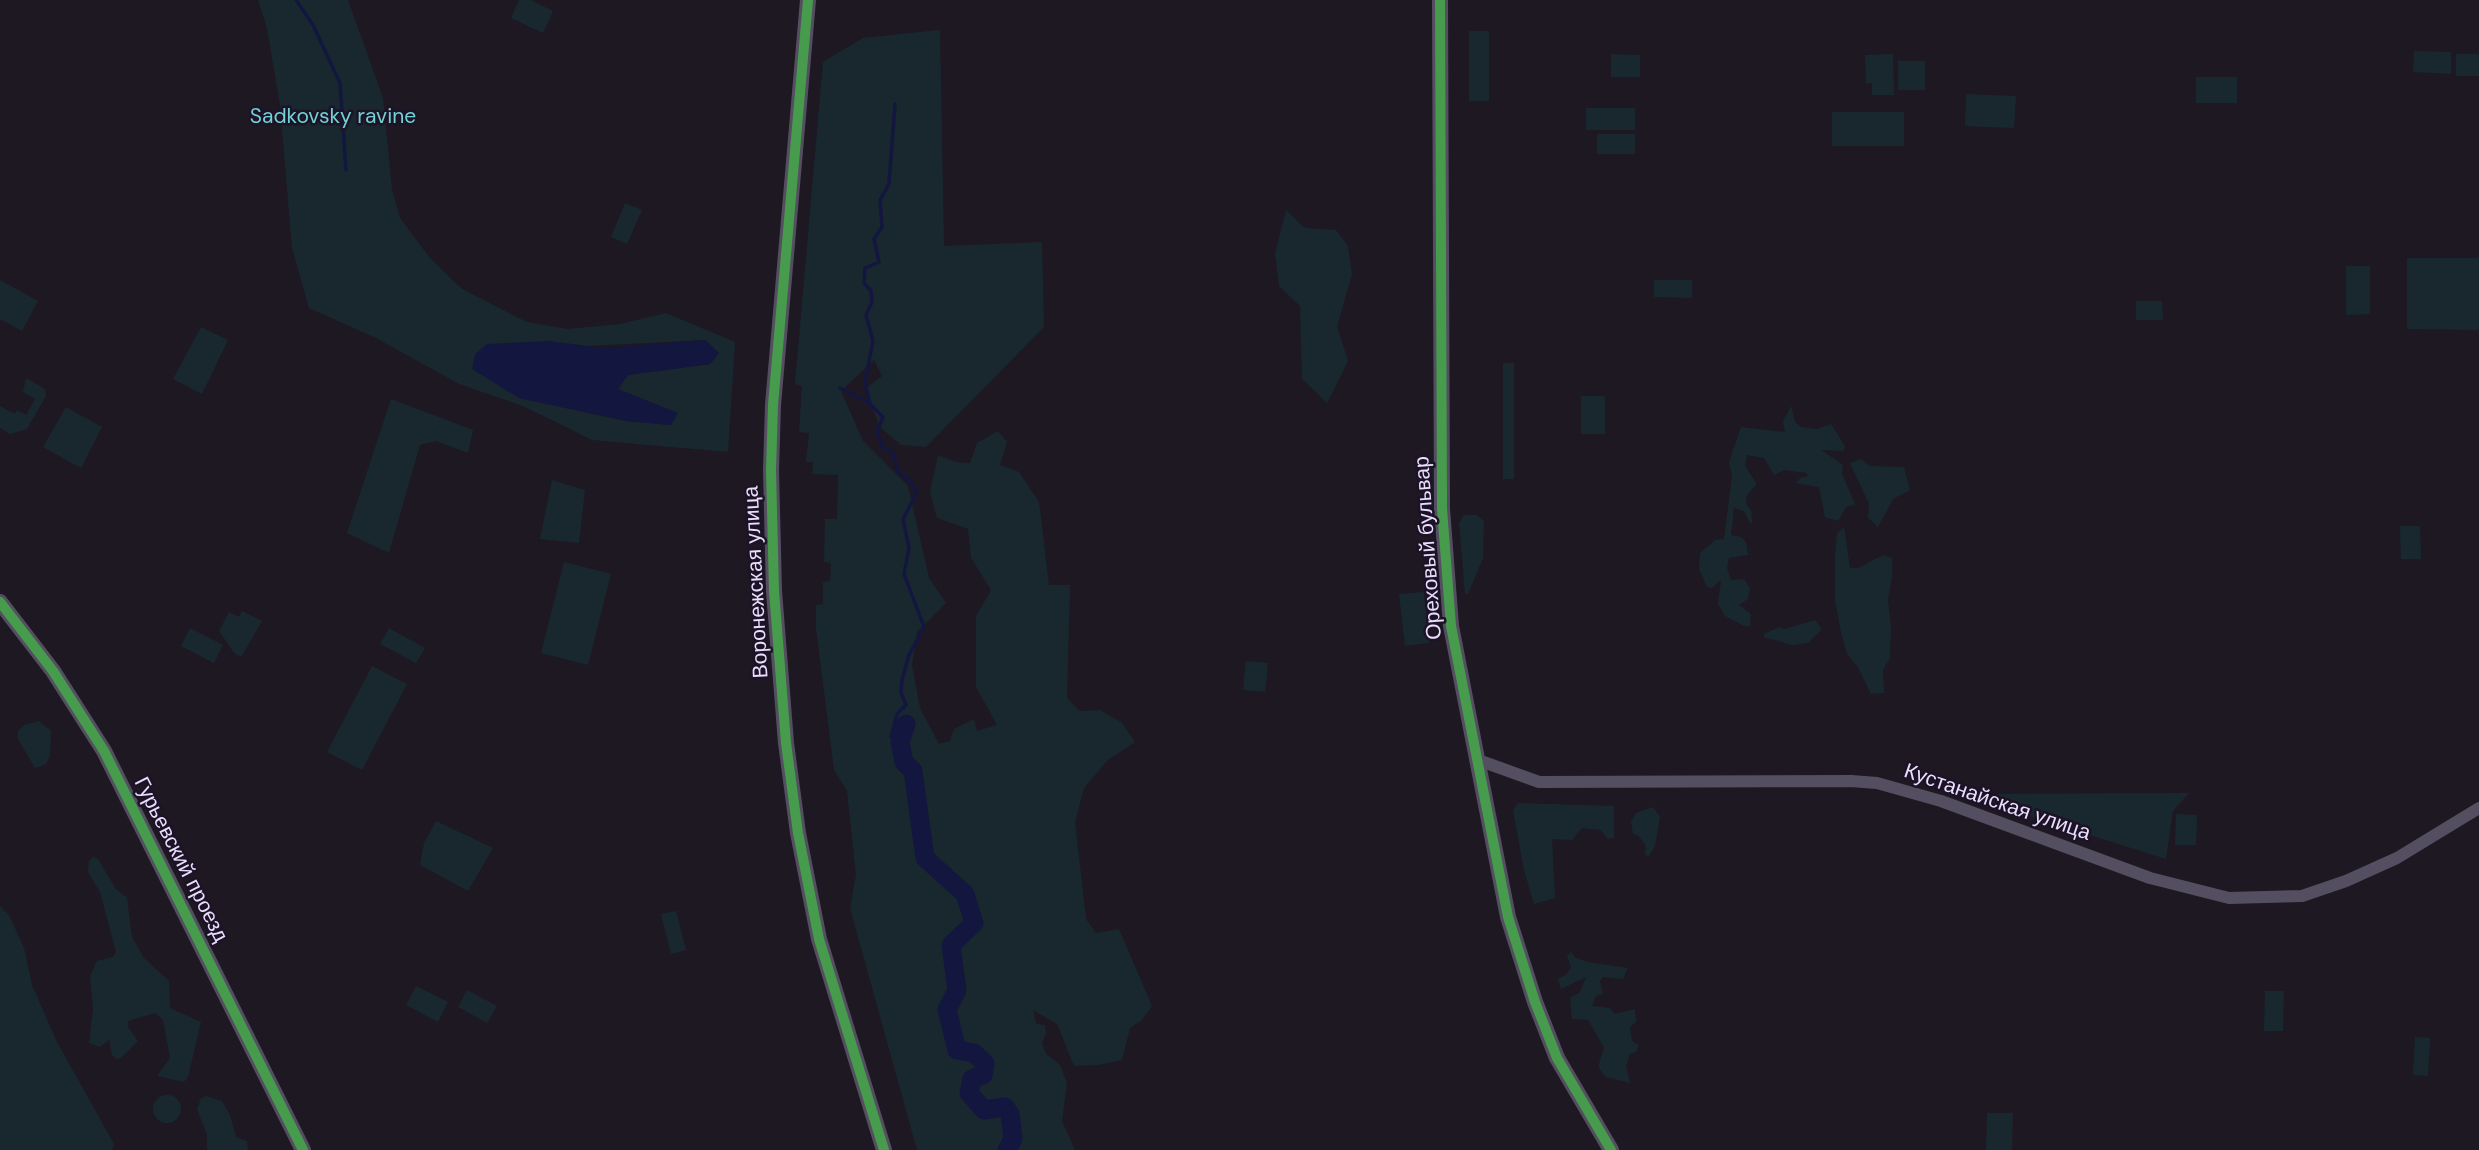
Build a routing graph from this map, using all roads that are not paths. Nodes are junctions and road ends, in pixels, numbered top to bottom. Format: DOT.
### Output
graph roads {
  1 [pos="808,0"];
  2 [pos="1440,0"];
  3 [pos="0,602"];
  4 [pos="1478,760"];
  5 [pos="2479,808"];
  6 [pos="303,1150"];
  7 [pos="884,1150"];
  8 [pos="1611,1150"];
  1 -- 7 [label="street, Воронежская улица"];
  2 -- 4 [label="street, Ореховый бульвар"];
  3 -- 6 [label="street, Гурьевский проезд"];
  4 -- 5 [label="street, Кустанайская улица"];
  4 -- 8 [label="street, Ореховый бульвар"];
}
